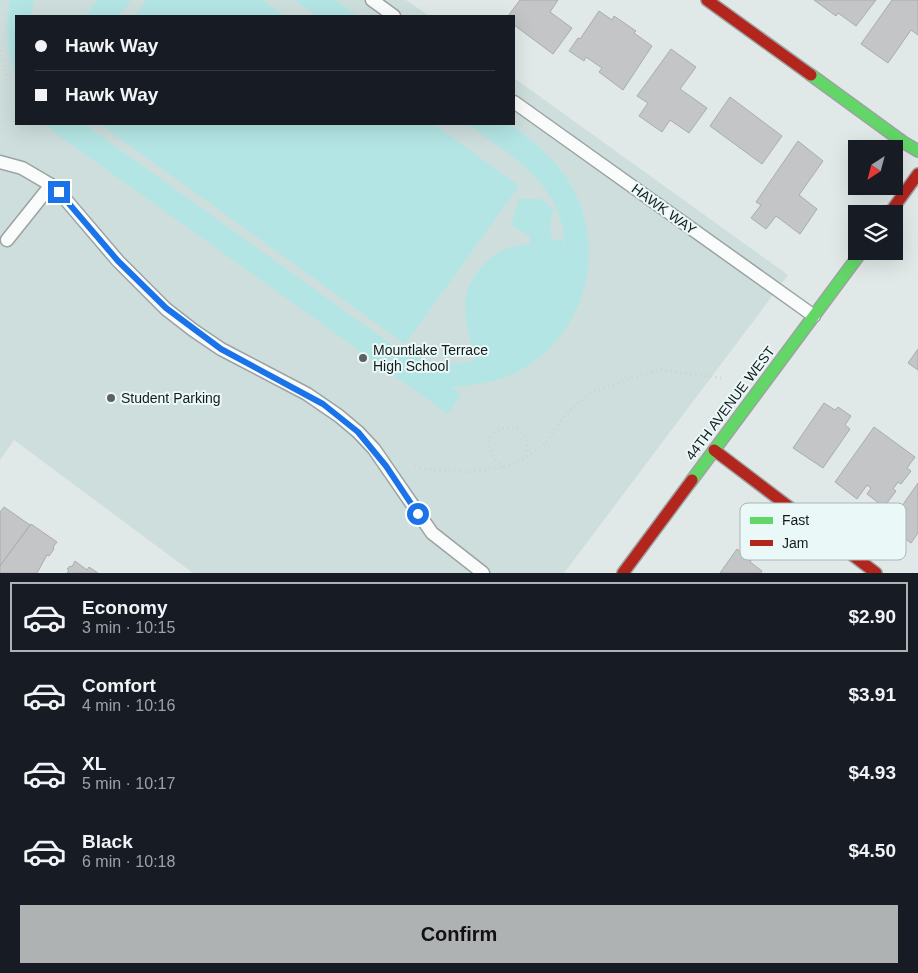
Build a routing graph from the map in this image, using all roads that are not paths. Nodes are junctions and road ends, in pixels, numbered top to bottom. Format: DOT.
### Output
graph roads {
  1 [pos="372,0"];
  2 [pos="707,0"];
  3 [pos="393,15"];
  4 [pos="515,103"];
  5 [pos="918,151"];
  6 [pos="0,152"];
  7 [pos="0,162"];
  8 [pos="22,168"];
  9 [pos="918,174"];
  10 [pos="51,185"];
  11 [pos="896,205"];
  12 [pos="7,240"];
  13 [pos="855,260"];
  14 [pos="814,316"];
  15 [pos="714,450"];
  16 [pos="784,503"];
  17 [pos="859,560"];
  18 [pos="484,573"];
  19 [pos="623,573"];
  20 [pos="876,573"];
  1 -- 3 [label="lane"];
  2 -- 5 [label="street"];
  4 -- 14 [label="lane, HAWK WAY"];
  6 -- 8 [label="lane"];
  7 -- 8 [label="lane"];
  8 -- 10 [label="lane"];
  9 -- 11 [label="street"];
  10 -- 12 [label="lane"];
  10 -- 18 [label="lane"];
  13 -- 14 [label="street, 44TH AVENUE WEST"];
  14 -- 15 [label="street, 44TH AVENUE WEST"];
  15 -- 16 [label="street"];
  15 -- 19 [label="street, 44TH AVENUE WEST"];
  17 -- 20 [label="street"];
}
